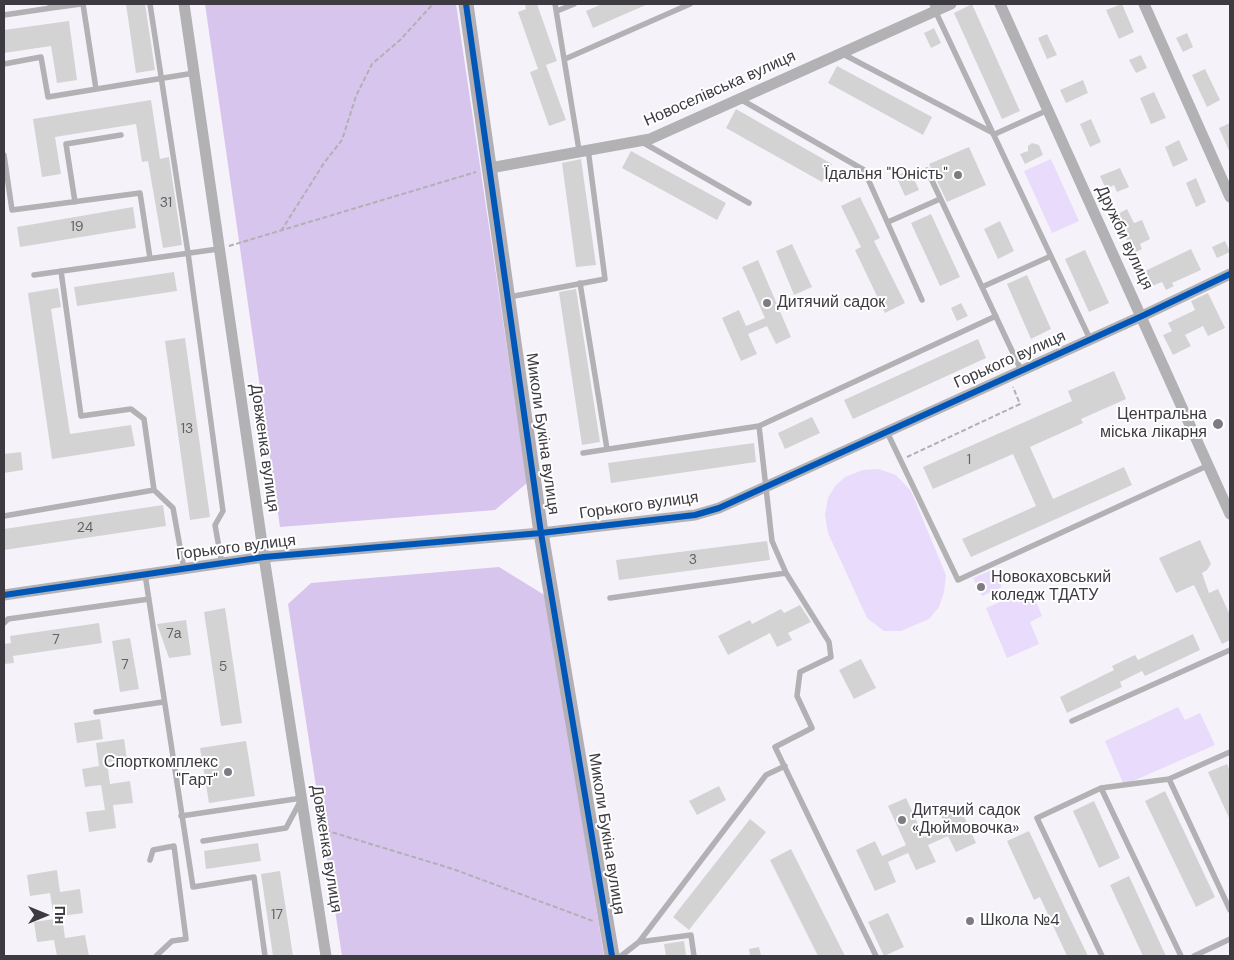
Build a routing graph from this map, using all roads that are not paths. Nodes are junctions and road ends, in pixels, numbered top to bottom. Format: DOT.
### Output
graph roads {
  1 [pos="82,4"];
  2 [pos="150,4"];
  3 [pos="184,4"];
  4 [pos="466,4"];
  5 [pos="555,4"];
  6 [pos="574,4"];
  7 [pos="690,4"];
  8 [pos="951,4"];
  9 [pos="1000,4"];
  10 [pos="1144,4"];
  11 [pos="51,6"];
  12 [pos="934,7"];
  13 [pos="557,11"];
  14 [pos="4,15"];
  15 [pos="841,53"];
  16 [pos="565,59"];
  17 [pos="4,64"];
  18 [pos="194,73"];
  19 [pos="162,78"];
  20 [pos="96,89"];
  21 [pos="740,99"];
  22 [pos="1048,110"];
  23 [pos="995,134"];
  24 [pos="121,135"];
  25 [pos="640,141"];
  26 [pos="583,150"];
  27 [pos="4,155"];
  28 [pos="490,168"];
  29 [pos="927,170"];
  30 [pos="1230,197"];
  31 [pos="940,199"];
  32 [pos="75,202"];
  33 [pos="749,203"];
  34 [pos="888,222"];
  35 [pos="218,249"];
  36 [pos="188,253"];
  37 [pos="1051,256"];
  38 [pos="150,258"];
  39 [pos="61,271"];
  40 [pos="1230,274"];
  41 [pos="34,275"];
  42 [pos="580,284"];
  43 [pos="982,287"];
  44 [pos="509,297"];
  45 [pos="922,300"];
  46 [pos="996,316"];
  47 [pos="1142,316"];
  48 [pos="1090,339"];
  49 [pos="1021,370"];
  50 [pos="758,426"];
  51 [pos="886,430"];
  52 [pos="608,449"];
  53 [pos="582,453"];
  54 [pos="1209,465"];
  55 [pos="764,486"];
  56 [pos="154,490"];
  57 [pos="1230,514"];
  58 [pos="4,516"];
  59 [pos="542,533"];
  60 [pos="264,557"];
  61 [pos="222,564"];
  62 [pos="184,568"];
  63 [pos="786,573"];
  64 [pos="145,574"];
  65 [pos="4,595"];
  66 [pos="610,598"];
  67 [pos="149,599"];
  68 [pos="4,623"];
  69 [pos="1230,650"];
  70 [pos="163,702"];
  71 [pos="96,712"];
  72 [pos="1072,721"];
  73 [pos="1230,752"];
  74 [pos="784,766"];
  75 [pos="1169,779"];
  76 [pos="1101,788"];
  77 [pos="302,798"];
  78 [pos="181,816"];
  79 [pos="183,833"];
  80 [pos="203,841"];
  81 [pos="174,846"];
  82 [pos="150,860"];
  83 [pos="1230,910"];
  84 [pos="1230,940"];
  85 [pos="639,942"];
  86 [pos="156,956"];
  87 [pos="265,956"];
  88 [pos="326,956"];
  89 [pos="612,956"];
  90 [pos="621,956"];
  91 [pos="694,956"];
  92 [pos="876,956"];
  93 [pos="1102,956"];
  94 [pos="1181,956"];
  95 [pos="1194,956"];
  1 -- 11 [label="lane"];
  1 -- 20 [label="lane"];
  2 -- 19 [label="lane"];
  3 -- 18 [label="street, Довженка вулиця"];
  4 -- 28 [label="street, Миколи Букіна вулиця"];
  5 -- 13 [label="lane"];
  6 -- 13 [label="lane"];
  7 -- 16 [label="lane"];
  8 -- 12 [label="street, Новоселівська вулиця"];
  9 -- 22 [label="street, Дружби вулиця"];
  10 -- 30 [label="street"];
  11 -- 14 [label="lane"];
  12 -- 15 [label="street, Новоселівська вулиця"];
  12 -- 23 [label="lane"];
  13 -- 16 [label="lane"];
  15 -- 21 [label="street, Новоселівська вулиця"];
  15 -- 23 [label="lane"];
  16 -- 26 [label="lane"];
  17 -- 20 [label="lane"];
  18 -- 19 [label="lane"];
  18 -- 35 [label="street, Довженка вулиця"];
  19 -- 20 [label="lane"];
  19 -- 36 [label="lane"];
  21 -- 25 [label="street, Новоселівська вулиця"];
  21 -- 34 [label="lane"];
  22 -- 23 [label="lane"];
  22 -- 47 [label="street, Дружби вулиця"];
  23 -- 37 [label="lane"];
  24 -- 32 [label="lane"];
  25 -- 26 [label="street, Новоселівська вулиця"];
  25 -- 33 [label="lane"];
  26 -- 28 [label="street, Новоселівська вулиця"];
  26 -- 42 [label="lane"];
  27 -- 32 [label="lane"];
  28 -- 44 [label="street, Миколи Букіна вулиця"];
  29 -- 31 [label="lane"];
  31 -- 34 [label="lane"];
  31 -- 43 [label="lane"];
  32 -- 38 [label="lane"];
  34 -- 45 [label="lane"];
  35 -- 36 [label="lane"];
  35 -- 60 [label="street, Довженка вулиця"];
  36 -- 38 [label="lane"];
  36 -- 61 [label="lane"];
  37 -- 43 [label="lane"];
  37 -- 48 [label="lane"];
  38 -- 39 [label="lane"];
  39 -- 41 [label="lane"];
  39 -- 56 [label="lane"];
  40 -- 47 [label="street, Горького вулиця"];
  42 -- 44 [label="lane"];
  42 -- 52 [label="lane"];
  43 -- 46 [label="lane"];
  44 -- 59 [label="street, Миколи Букіна вулиця"];
  46 -- 49 [label="lane"];
  46 -- 50 [label="lane"];
  47 -- 48 [label="street, Горького вулиця"];
  47 -- 54 [label="street, Дружби вулиця"];
  48 -- 49 [label="street, Горького вулиця"];
  49 -- 51 [label="street, Горького вулиця"];
  50 -- 52 [label="lane"];
  50 -- 55 [label="lane"];
  51 -- 54 [label="lane"];
  51 -- 55 [label="street, Горького вулиця"];
  52 -- 53 [label="lane"];
  54 -- 57 [label="street, Дружби вулиця"];
  55 -- 59 [label="street, Горького вулиця"];
  55 -- 63 [label="lane"];
  56 -- 58 [label="lane"];
  56 -- 62 [label="lane"];
  59 -- 60 [label="street, Горького вулиця"];
  59 -- 89 [label="street, Миколи Букіна вулиця"];
  60 -- 61 [label="street, Горького вулиця"];
  60 -- 77 [label="street, Довженка вулиця"];
  61 -- 62 [label="street, Горького вулиця"];
  62 -- 64 [label="street, Горького вулиця"];
  63 -- 66 [label="lane"];
  63 -- 74 [label="lane"];
  64 -- 65 [label="street, Горького вулиця"];
  64 -- 67 [label="lane"];
  67 -- 68 [label="lane"];
  67 -- 70 [label="lane"];
  69 -- 72 [label="lane"];
  70 -- 71 [label="lane"];
  70 -- 78 [label="lane"];
  73 -- 75 [label="lane"];
  74 -- 85 [label="lane"];
  74 -- 92 [label="lane"];
  75 -- 76 [label="lane"];
  75 -- 83 [label="lane"];
  76 -- 93 [label="lane"];
  76 -- 94 [label="lane"];
  77 -- 78 [label="lane"];
  77 -- 80 [label="lane"];
  77 -- 88 [label="street, Довженка вулиця"];
  78 -- 79 [label="lane"];
  79 -- 81 [label="lane"];
  79 -- 87 [label="lane"];
  81 -- 82 [label="lane"];
  81 -- 86 [label="lane"];
  84 -- 95 [label="lane"];
  85 -- 90 [label="lane"];
  85 -- 91 [label="lane"];
}
